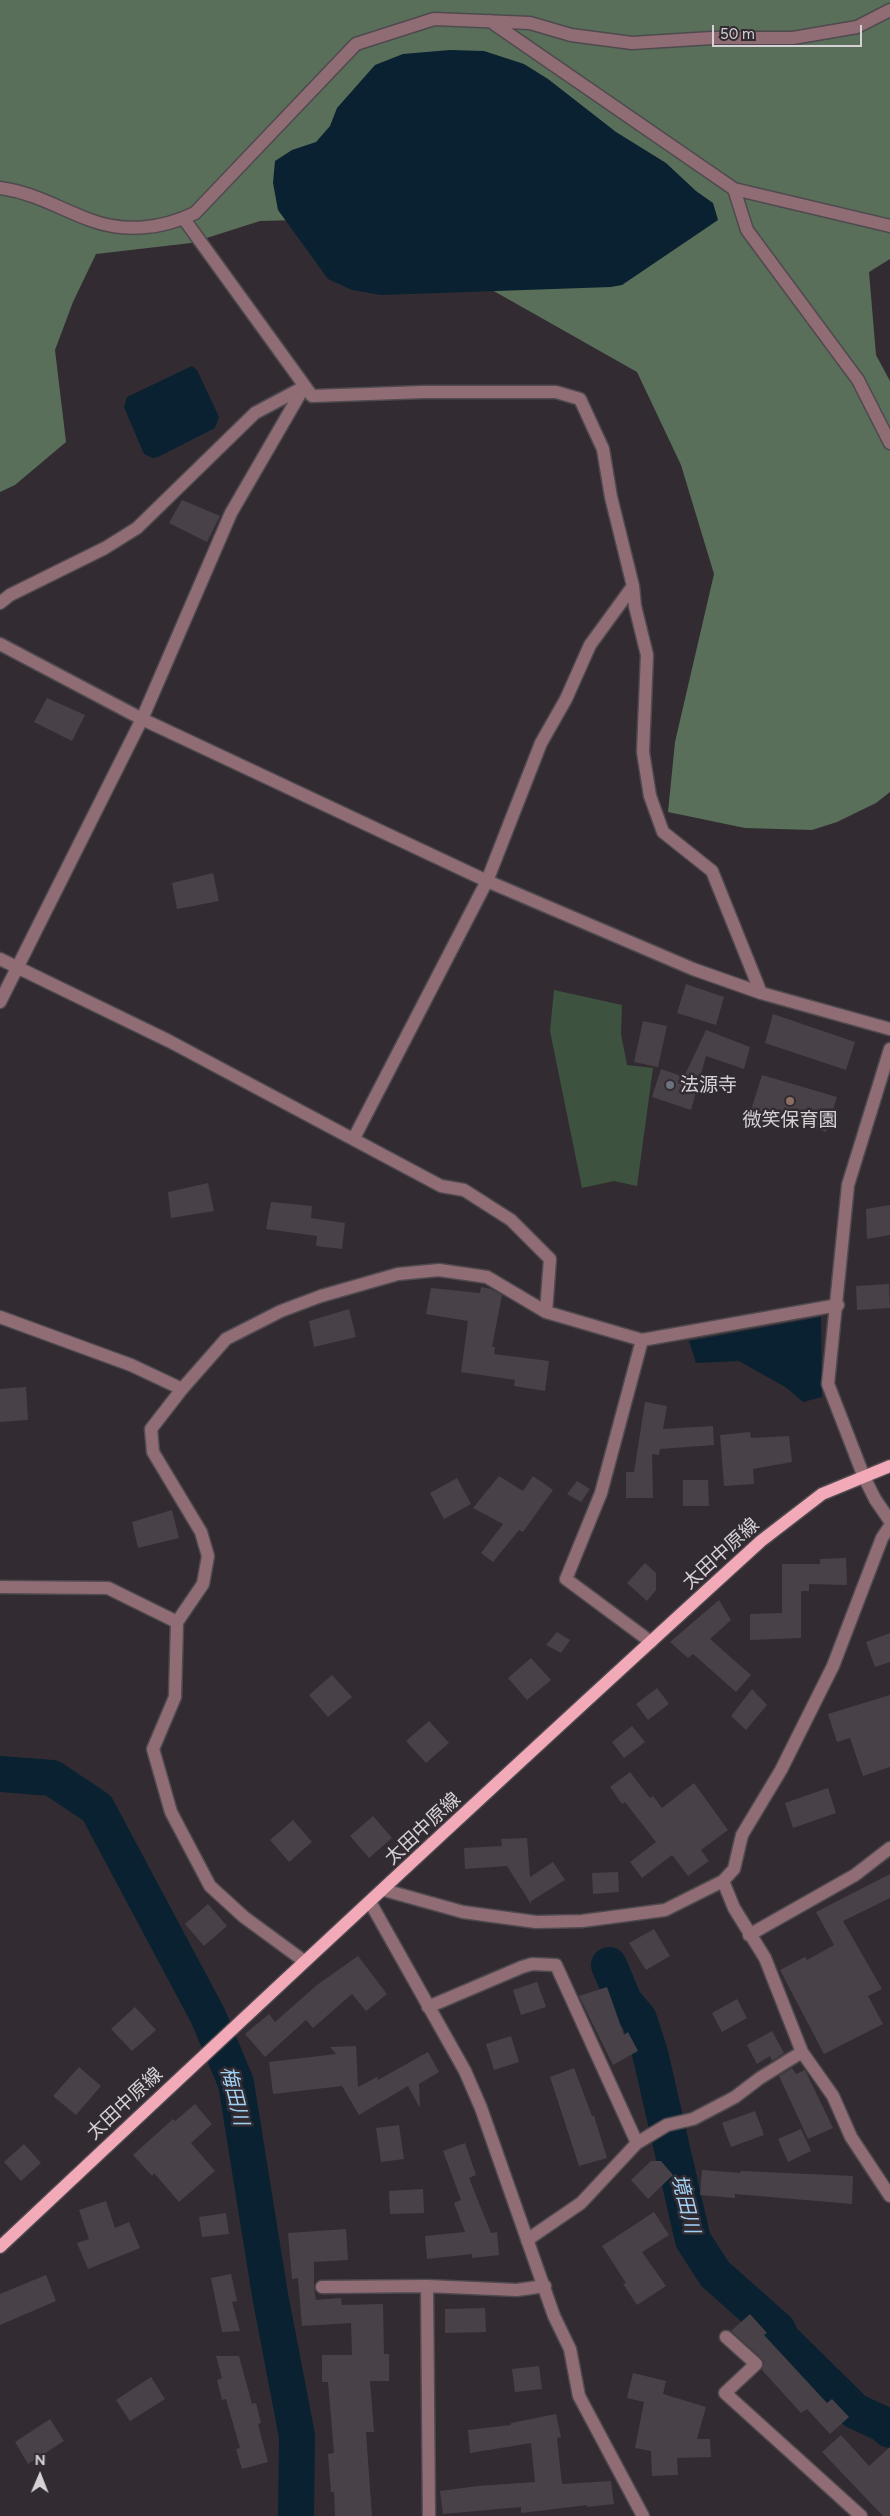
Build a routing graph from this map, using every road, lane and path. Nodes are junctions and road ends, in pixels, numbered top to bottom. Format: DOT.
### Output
graph roads {
  1 [pos="890,10"];
  2 [pos="490,21"];
  3 [pos="0,188"];
  4 [pos="734,189"];
  5 [pos="184,219"];
  6 [pos="890,226"];
  7 [pos="304,387"];
  8 [pos="890,443"];
  9 [pos="634,586"];
  10 [pos="0,603"];
  11 [pos="0,644"];
  12 [pos="142,719"];
  13 [pos="487,881"];
  14 [pos="0,960"];
  15 [pos="16,968"];
  16 [pos="761,993"];
  17 [pos="0,1002"];
  18 [pos="890,1029"];
  19 [pos="890,1049"];
  20 [pos="354,1138"];
  21 [pos="838,1305"];
  22 [pos="546,1312"];
  23 [pos="0,1317"];
  24 [pos="642,1340"];
  25 [pos="182,1389"];
  26 [pos="890,1466"];
  27 [pos="864,1477"];
  28 [pos="890,1522"];
  29 [pos="890,1526"];
  30 [pos="0,1587"];
  31 [pos="178,1622"];
  32 [pos="651,1642"];
  33 [pos="890,1848"];
  34 [pos="723,1881"];
  35 [pos="384,1890"];
  36 [pos="370,1902"];
  37 [pos="749,1935"];
  38 [pos="304,1961"];
  39 [pos="428,2007"];
  40 [pos="802,2052"];
  41 [pos="637,2143"];
  42 [pos="890,2196"];
  43 [pos="527,2240"];
  44 [pos="0,2247"];
  45 [pos="427,2286"];
  46 [pos="546,2286"];
  47 [pos="322,2287"];
  48 [pos="726,2337"];
  49 [pos="429,2516"];
  50 [pos="643,2516"];
  51 [pos="861,2516"];
  1 -- 2 [label="street"];
  2 -- 4 [label="street"];
  2 -- 5 [label="street"];
  3 -- 5 [label="street"];
  4 -- 6 [label="street"];
  4 -- 8 [label="street"];
  5 -- 7 [label="street"];
  7 -- 9 [label="street"];
  7 -- 10 [label="street"];
  7 -- 12 [label="street"];
  9 -- 13 [label="street"];
  9 -- 16 [label="street"];
  11 -- 12 [label="street"];
  12 -- 13 [label="street"];
  12 -- 15 [label="street"];
  13 -- 16 [label="street"];
  13 -- 20 [label="street"];
  14 -- 15 [label="street"];
  15 -- 17 [label="street"];
  15 -- 20 [label="street"];
  16 -- 18 [label="street"];
  19 -- 21 [label="street"];
  20 -- 22 [label="street"];
  21 -- 24 [label="street"];
  21 -- 27 [label="street"];
  22 -- 24 [label="street"];
  22 -- 25 [label="street"];
  23 -- 25 [label="street"];
  24 -- 32 [label="street"];
  25 -- 31 [label="street"];
  26 -- 27 [label="main road, 太田中原線"];
  27 -- 28 [label="street"];
  27 -- 32 [label="main road, 太田中原線"];
  29 -- 34 [label="street"];
  30 -- 31 [label="street"];
  31 -- 38 [label="street"];
  32 -- 35 [label="main road, 太田中原線"];
  33 -- 37 [label="street"];
  34 -- 35 [label="street"];
  34 -- 37 [label="street"];
  35 -- 36 [label="main road, 太田中原線"];
  36 -- 38 [label="main road, 太田中原線"];
  36 -- 39 [label="street"];
  37 -- 40 [label="street"];
  38 -- 44 [label="main road, 太田中原線"];
  39 -- 41 [label="street"];
  39 -- 43 [label="street"];
  40 -- 41 [label="street"];
  40 -- 42 [label="street"];
  41 -- 43 [label="street"];
  43 -- 46 [label="street"];
  45 -- 46 [label="street"];
  45 -- 47 [label="street"];
  45 -- 49 [label="street"];
  46 -- 50 [label="street"];
  48 -- 51 [label="street"];
}
